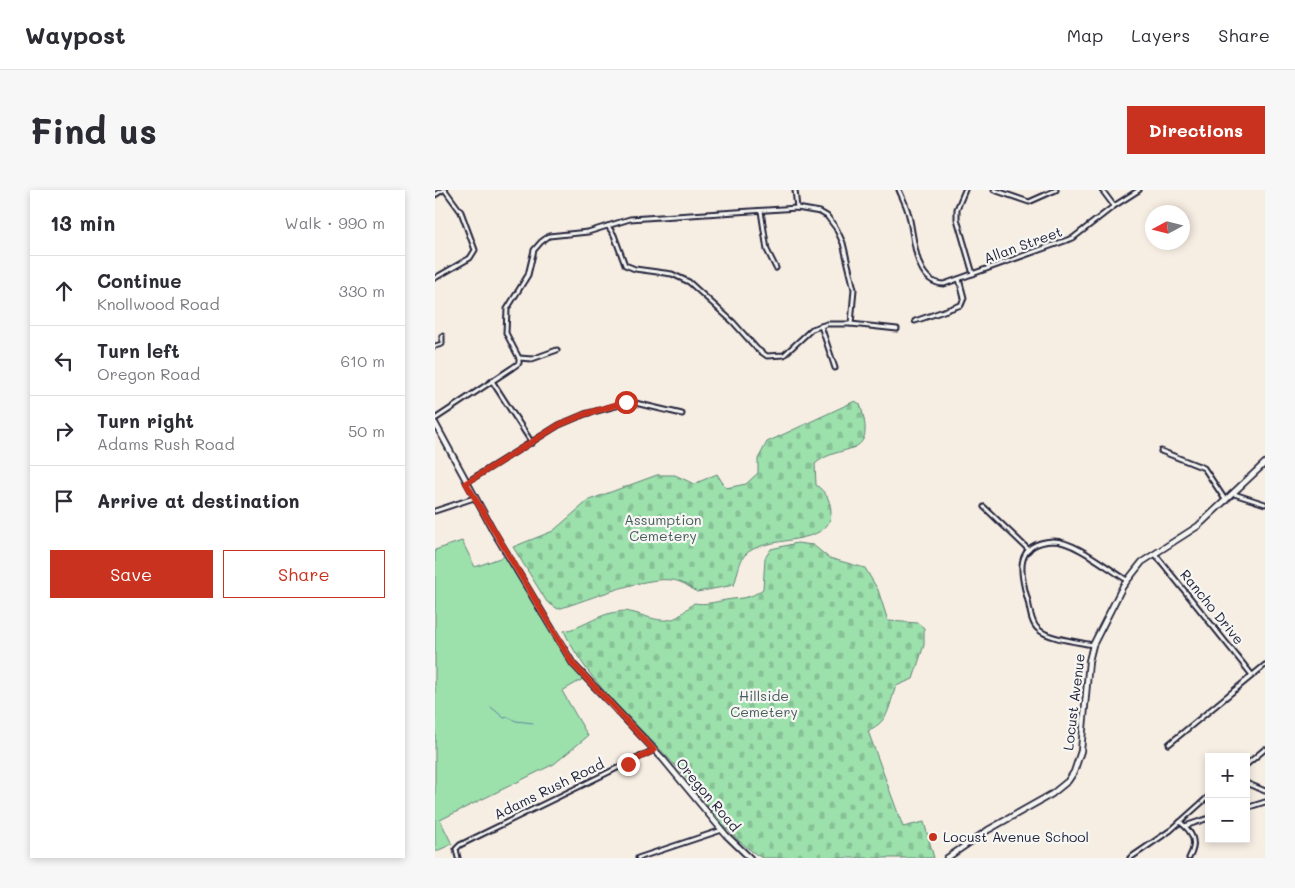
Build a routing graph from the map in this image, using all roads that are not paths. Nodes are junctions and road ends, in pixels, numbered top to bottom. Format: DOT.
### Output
graph roads {
  1 [pos="444,190"];
  2 [pos="795,190"];
  3 [pos="899,190"];
  4 [pos="965,190"];
  5 [pos="994,190"];
  6 [pos="1056,190"];
  7 [pos="1102,190"];
  8 [pos="1139,190"];
  9 [pos="435,196"];
  10 [pos="1114,206"];
  11 [pos="797,208"];
  12 [pos="761,211"];
  13 [pos="608,226"];
  14 [pos="776,268"];
  15 [pos="973,274"];
  16 [pos="436,276"];
  17 [pos="959,279"];
  18 [pos="915,321"];
  19 [pos="851,324"];
  20 [pos="821,326"];
  21 [pos="897,329"];
  22 [pos="442,336"];
  23 [pos="435,346"];
  24 [pos="557,350"];
  25 [pos="519,358"];
  26 [pos="835,368"];
  27 [pos="492,381"];
  28 [pos="682,414"];
  29 [pos="435,419"];
  30 [pos="435,424"];
  31 [pos="531,443"];
  32 [pos="1161,451"];
  33 [pos="1265,463"];
  34 [pos="466,483"];
  35 [pos="1234,494"];
  36 [pos="475,498"];
  37 [pos="1227,501"];
  38 [pos="1265,504"];
  39 [pos="984,507"];
  40 [pos="435,512"];
  41 [pos="1029,550"];
  42 [pos="1155,553"];
  43 [pos="1127,580"];
  44 [pos="1093,645"];
  45 [pos="1265,665"];
  46 [pos="1252,675"];
  47 [pos="1169,744"];
  48 [pos="1265,749"];
  49 [pos="654,750"];
  50 [pos="1250,762"];
  51 [pos="1250,785"];
  52 [pos="1265,791"];
  53 [pos="1207,798"];
  54 [pos="1265,802"];
  55 [pos="1250,807"];
  56 [pos="1205,819"];
  57 [pos="1180,822"];
  58 [pos="1185,826"];
  59 [pos="722,830"];
  60 [pos="458,858"];
  61 [pos="639,858"];
  62 [pos="750,858"];
  63 [pos="947,858"];
  64 [pos="1130,858"];
  65 [pos="1189,858"];
  1 -- 9 [label="street"];
  1 -- 16 [label="street"];
  2 -- 11 [label="street"];
  3 -- 17 [label="street, Allan Street"];
  4 -- 15 [label="street"];
  5 -- 6 [label="street"];
  7 -- 10 [label="street"];
  8 -- 10 [label="street, Allan Street"];
  10 -- 15 [label="street, Allan Street"];
  11 -- 12 [label="street"];
  11 -- 19 [label="street"];
  12 -- 13 [label="street"];
  12 -- 14 [label="street"];
  13 -- 20 [label="street"];
  13 -- 25 [label="street"];
  15 -- 17 [label="street, Allan Street"];
  17 -- 18 [label="street"];
  19 -- 20 [label="street"];
  19 -- 21 [label="street"];
  20 -- 26 [label="street"];
  22 -- 23 [label="street"];
  24 -- 25 [label="street"];
  25 -- 27 [label="street"];
  27 -- 29 [label="street"];
  27 -- 31 [label="street"];
  28 -- 31 [label="street"];
  30 -- 34 [label="street, Oregon Road"];
  31 -- 34 [label="street"];
  32 -- 37 [label="street"];
  33 -- 35 [label="street, Locust Avenue"];
  34 -- 36 [label="street, Oregon Road"];
  35 -- 37 [label="street, Locust Avenue"];
  35 -- 38 [label="street"];
  36 -- 40 [label="street"];
  36 -- 49 [label="street, Oregon Road"];
  37 -- 42 [label="street, Locust Avenue"];
  39 -- 41 [label="street"];
  41 -- 43 [label="street"];
  41 -- 44 [label="street"];
  42 -- 43 [label="street, Locust Avenue"];
  42 -- 46 [label="street, Rancho Drive"];
  43 -- 44 [label="street, Locust Avenue"];
  44 -- 63 [label="street, Locust Avenue"];
  45 -- 46 [label="street"];
  46 -- 47 [label="street"];
  48 -- 50 [label="street"];
  49 -- 59 [label="street, Oregon Road"];
  49 -- 60 [label="street, Adams Rush Road"];
  51 -- 52 [label="street"];
  53 -- 57 [label="street"];
  54 -- 55 [label="street"];
  56 -- 58 [label="street"];
  57 -- 58 [label="street"];
  57 -- 64 [label="street"];
  58 -- 65 [label="street"];
  59 -- 61 [label="street"];
  59 -- 62 [label="street, Oregon Road"];
}
